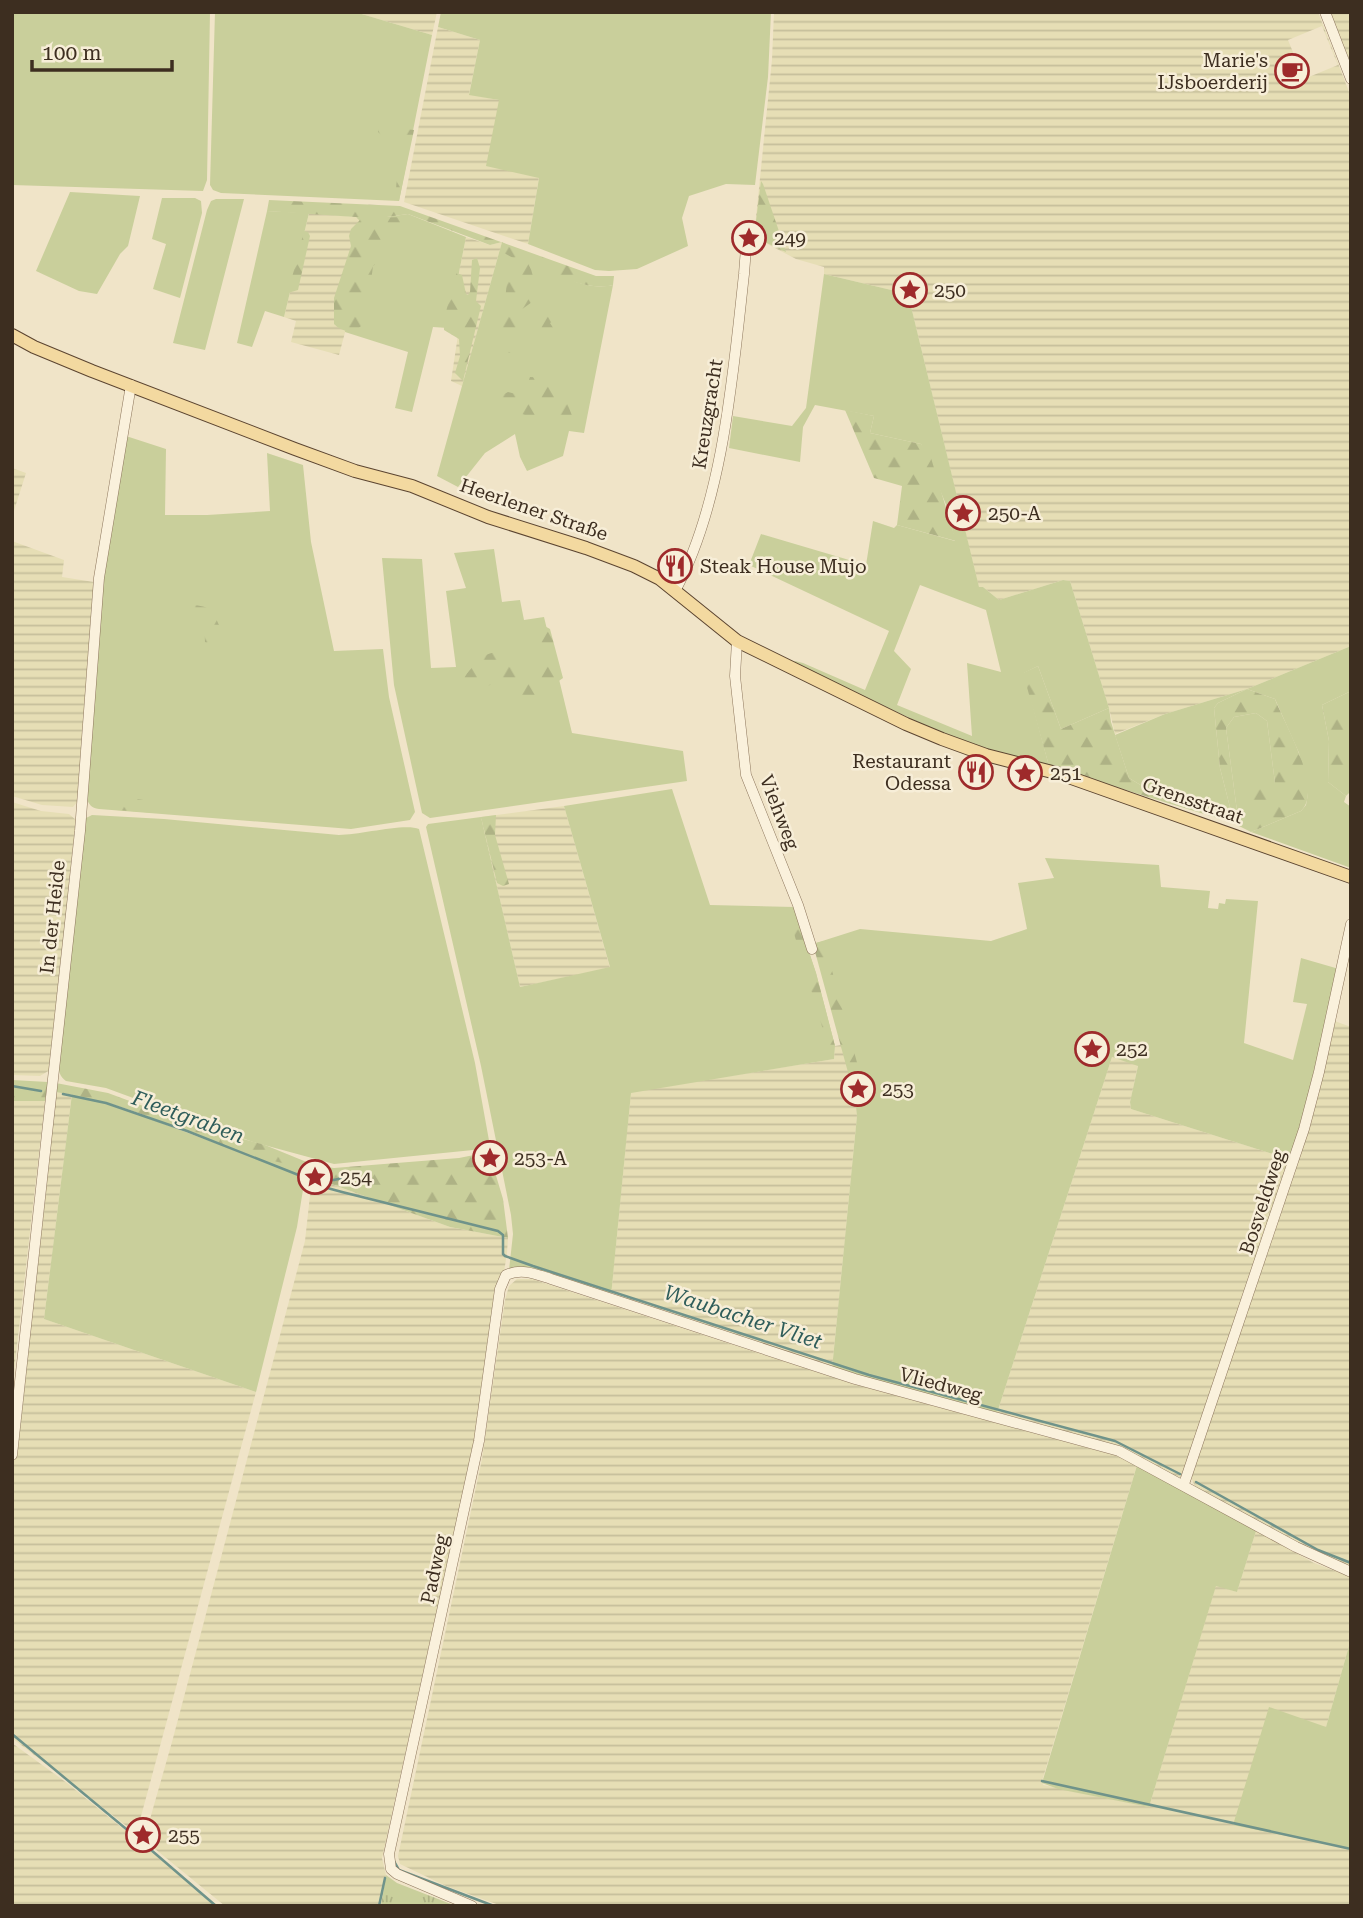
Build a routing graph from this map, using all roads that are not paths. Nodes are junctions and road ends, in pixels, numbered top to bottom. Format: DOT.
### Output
graph roads {
  1 [pos="1325,12"];
  2 [pos="1351,79"];
  3 [pos="740,239"];
  4 [pos="12,335"];
  5 [pos="131,385"];
  6 [pos="674,591"];
  7 [pos="737,641"];
  8 [pos="1020,764"];
  9 [pos="1351,877"];
  10 [pos="1351,924"];
  11 [pos="812,948"];
  12 [pos="506,1275"];
  13 [pos="12,1455"];
  14 [pos="1184,1484"];
  15 [pos="1351,1572"];
  16 [pos="472,1906"];
  1 -- 2 [label="street"];
  3 -- 6 [label="street, Kreuzgracht"];
  4 -- 5 [label="main road, Heerlener Straße"];
  5 -- 6 [label="main road, Heerlener Straße"];
  5 -- 13 [label="street, In der Heide"];
  6 -- 7 [label="main road, Heerlener Straße"];
  7 -- 8 [label="main road, Heerlener Straße"];
  7 -- 11 [label="street, Viehweg"];
  8 -- 9 [label="main road, Grensstraat"];
  10 -- 14 [label="street, Bosveldweg"];
  12 -- 14 [label="street, Vliedweg"];
  12 -- 16 [label="street, Padweg"];
  14 -- 15 [label="street, Vliedweg"];
}
